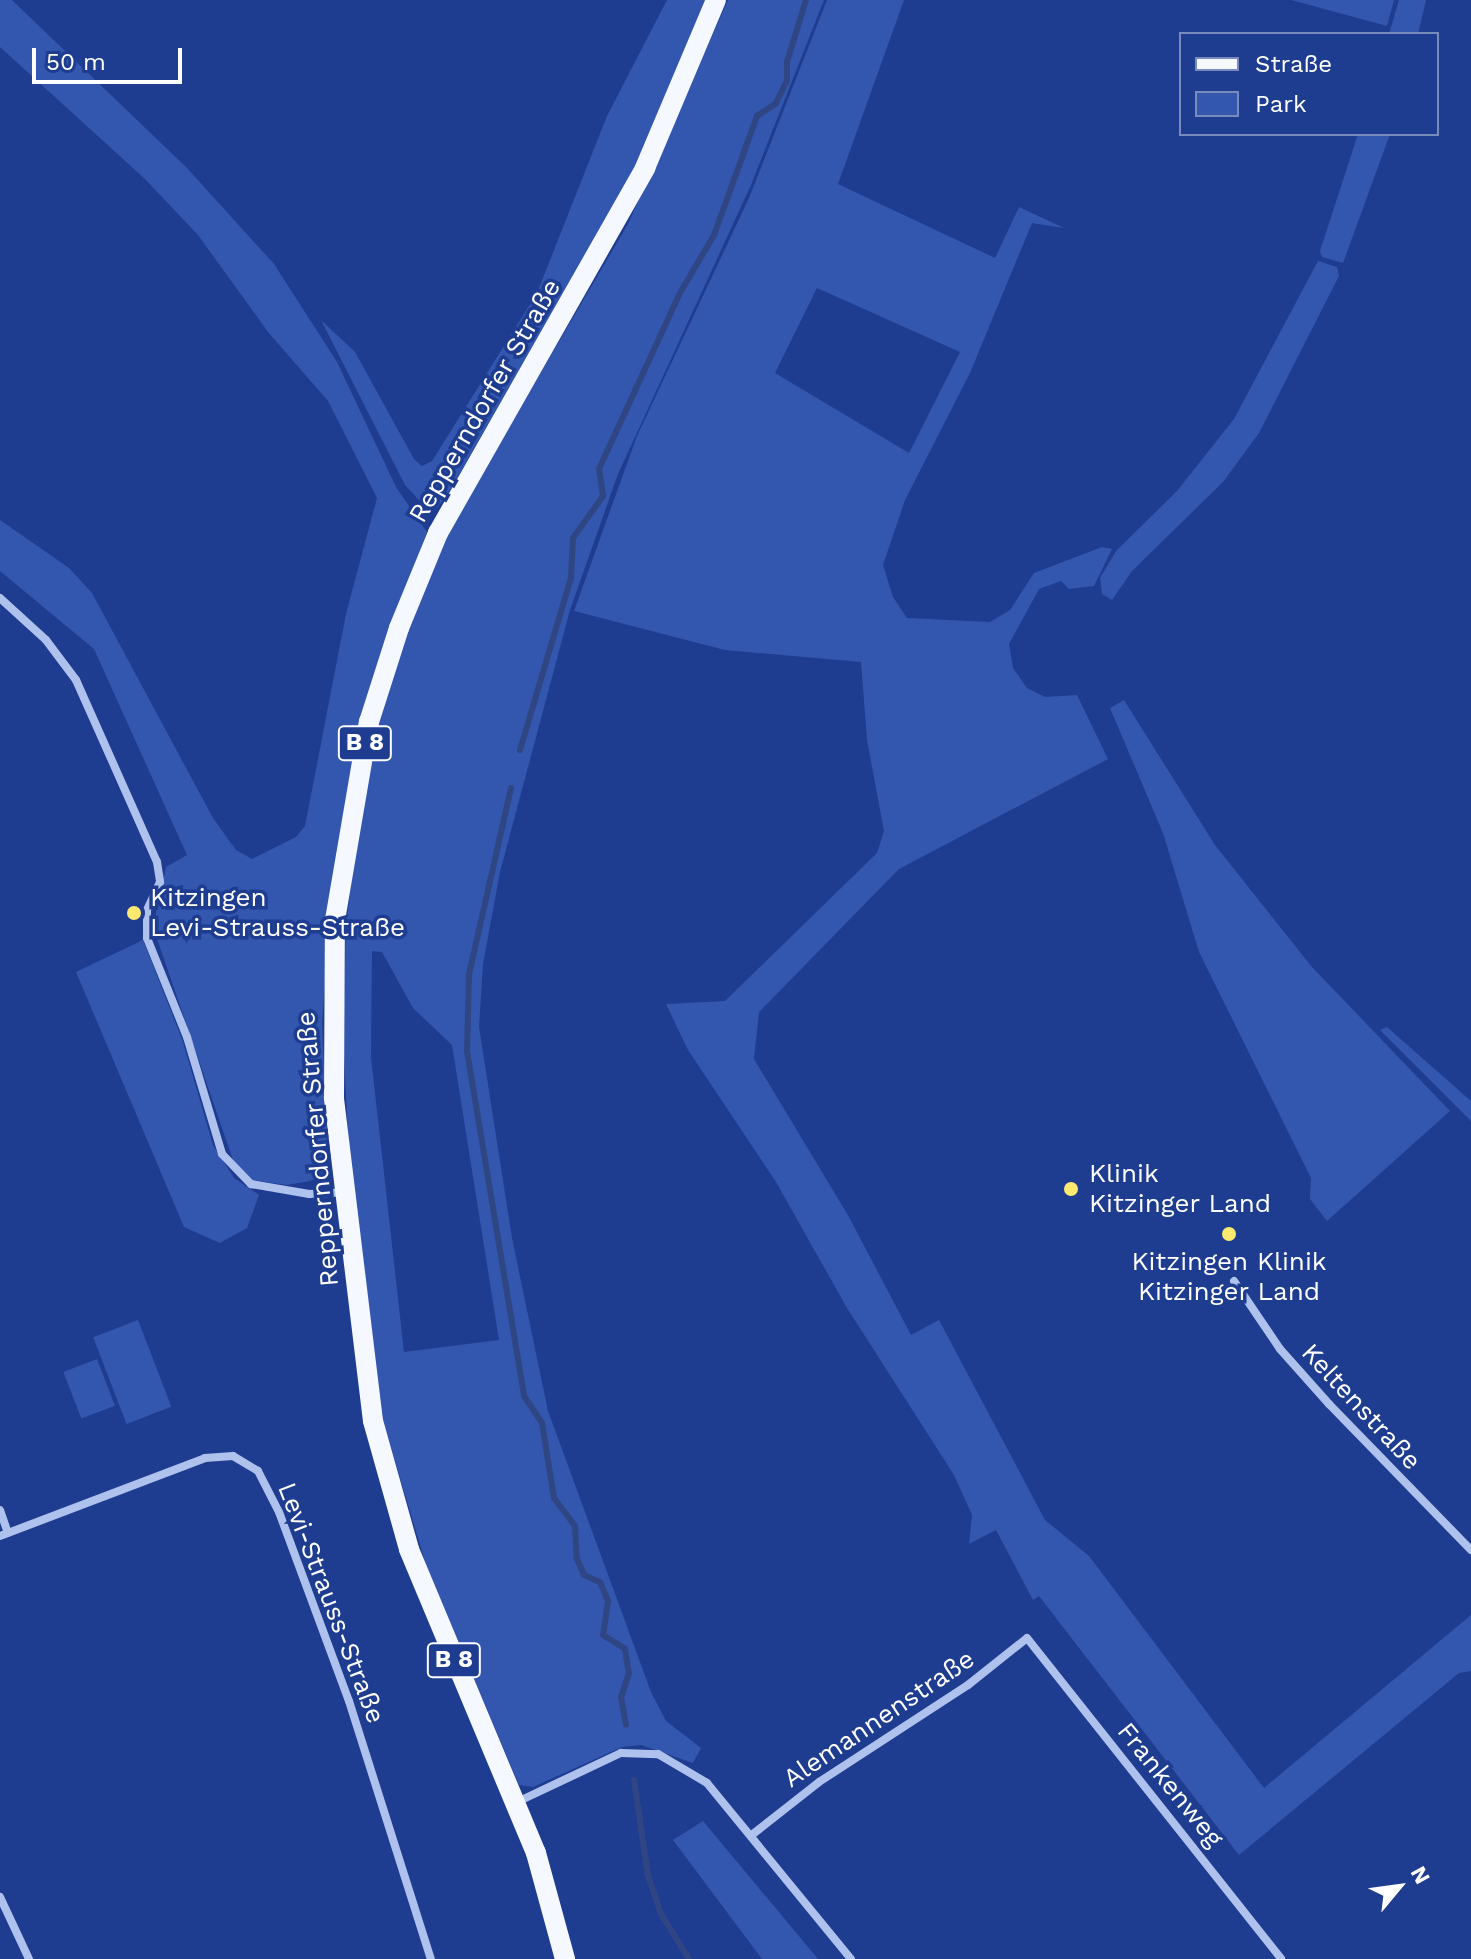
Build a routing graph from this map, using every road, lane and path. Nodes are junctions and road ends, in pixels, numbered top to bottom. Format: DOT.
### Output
graph roads {
  1 [pos="716,0"];
  2 [pos="0,598"];
  3 [pos="344,1192"];
  4 [pos="1234,1281"];
  5 [pos="0,1510"];
  6 [pos="4,1534"];
  7 [pos="1471,1550"];
  8 [pos="1027,1638"];
  9 [pos="515,1803"];
  10 [pos="753,1834"];
  11 [pos="0,1897"];
  12 [pos="29,1959"];
  13 [pos="431,1959"];
  14 [pos="565,1959"];
  15 [pos="851,1959"];
  16 [pos="1281,1959"];
  1 -- 3 [label="main road, Repperndorfer Straße / B 8"];
  2 -- 3 [label="street"];
  3 -- 9 [label="main road, Repperndorfer Straße / B 8"];
  4 -- 7 [label="street, Keltenstraße"];
  5 -- 6 [label="street, Levi-Strauss-Straße"];
  6 -- 13 [label="street, Levi-Strauss-Straße"];
  8 -- 10 [label="street, Alemannenstraße"];
  8 -- 16 [label="street, Frankenweg"];
  9 -- 10 [label="street"];
  9 -- 14 [label="main road, Repperndorfer Straße / B 8"];
  10 -- 15 [label="street"];
  11 -- 12 [label="street"];
}
